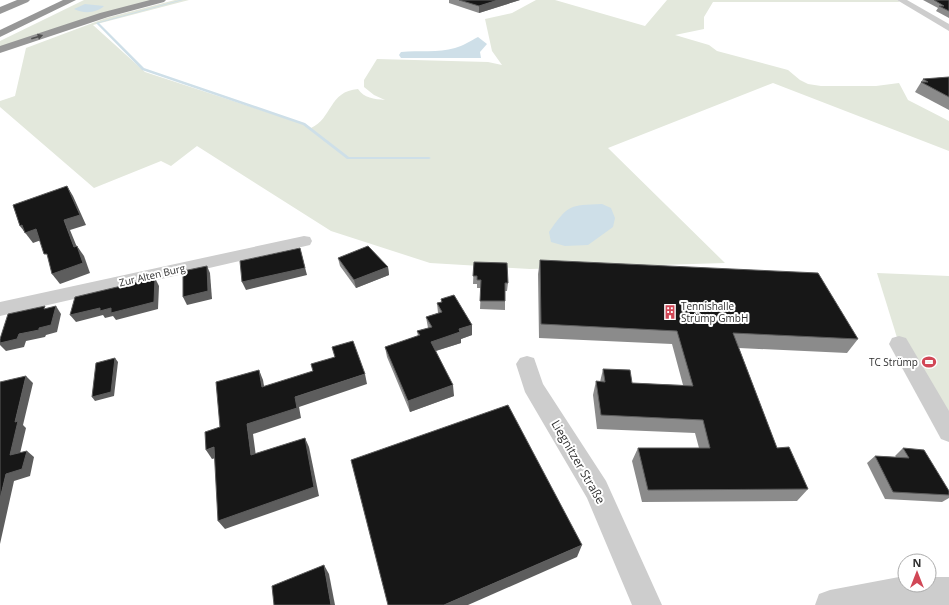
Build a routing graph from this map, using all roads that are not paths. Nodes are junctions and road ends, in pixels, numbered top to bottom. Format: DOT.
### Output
graph roads {
  1 [pos="56,0"];
  2 [pos="71,0"];
  3 [pos="161,0"];
  4 [pos="901,0"];
  5 [pos="30,1"];
  6 [pos="0,11"];
  7 [pos="0,18"];
  8 [pos="0,27"];
  9 [pos="949,28"];
  10 [pos="0,34"];
  11 [pos="0,50"];
  12 [pos="304,241"];
  13 [pos="0,309"];
  14 [pos="899,344"];
  15 [pos="527,364"];
  16 [pos="949,432"];
  17 [pos="949,592"];
  18 [pos="647,605"];
  19 [pos="830,605"];
  1 -- 8 [label="highway"];
  2 -- 10 [label="highway"];
  11 -- 3 [label="highway, one-way"];
  4 -- 9 [label="street"];
  5 -- 6 [label="highway"];
  5 -- 7 [label="highway"];
  12 -- 13 [label="street, Zur Alten Burg"];
  14 -- 16 [label="street"];
  15 -- 18 [label="street, Liegnitzer Straße"];
  17 -- 19 [label="street"];
}
